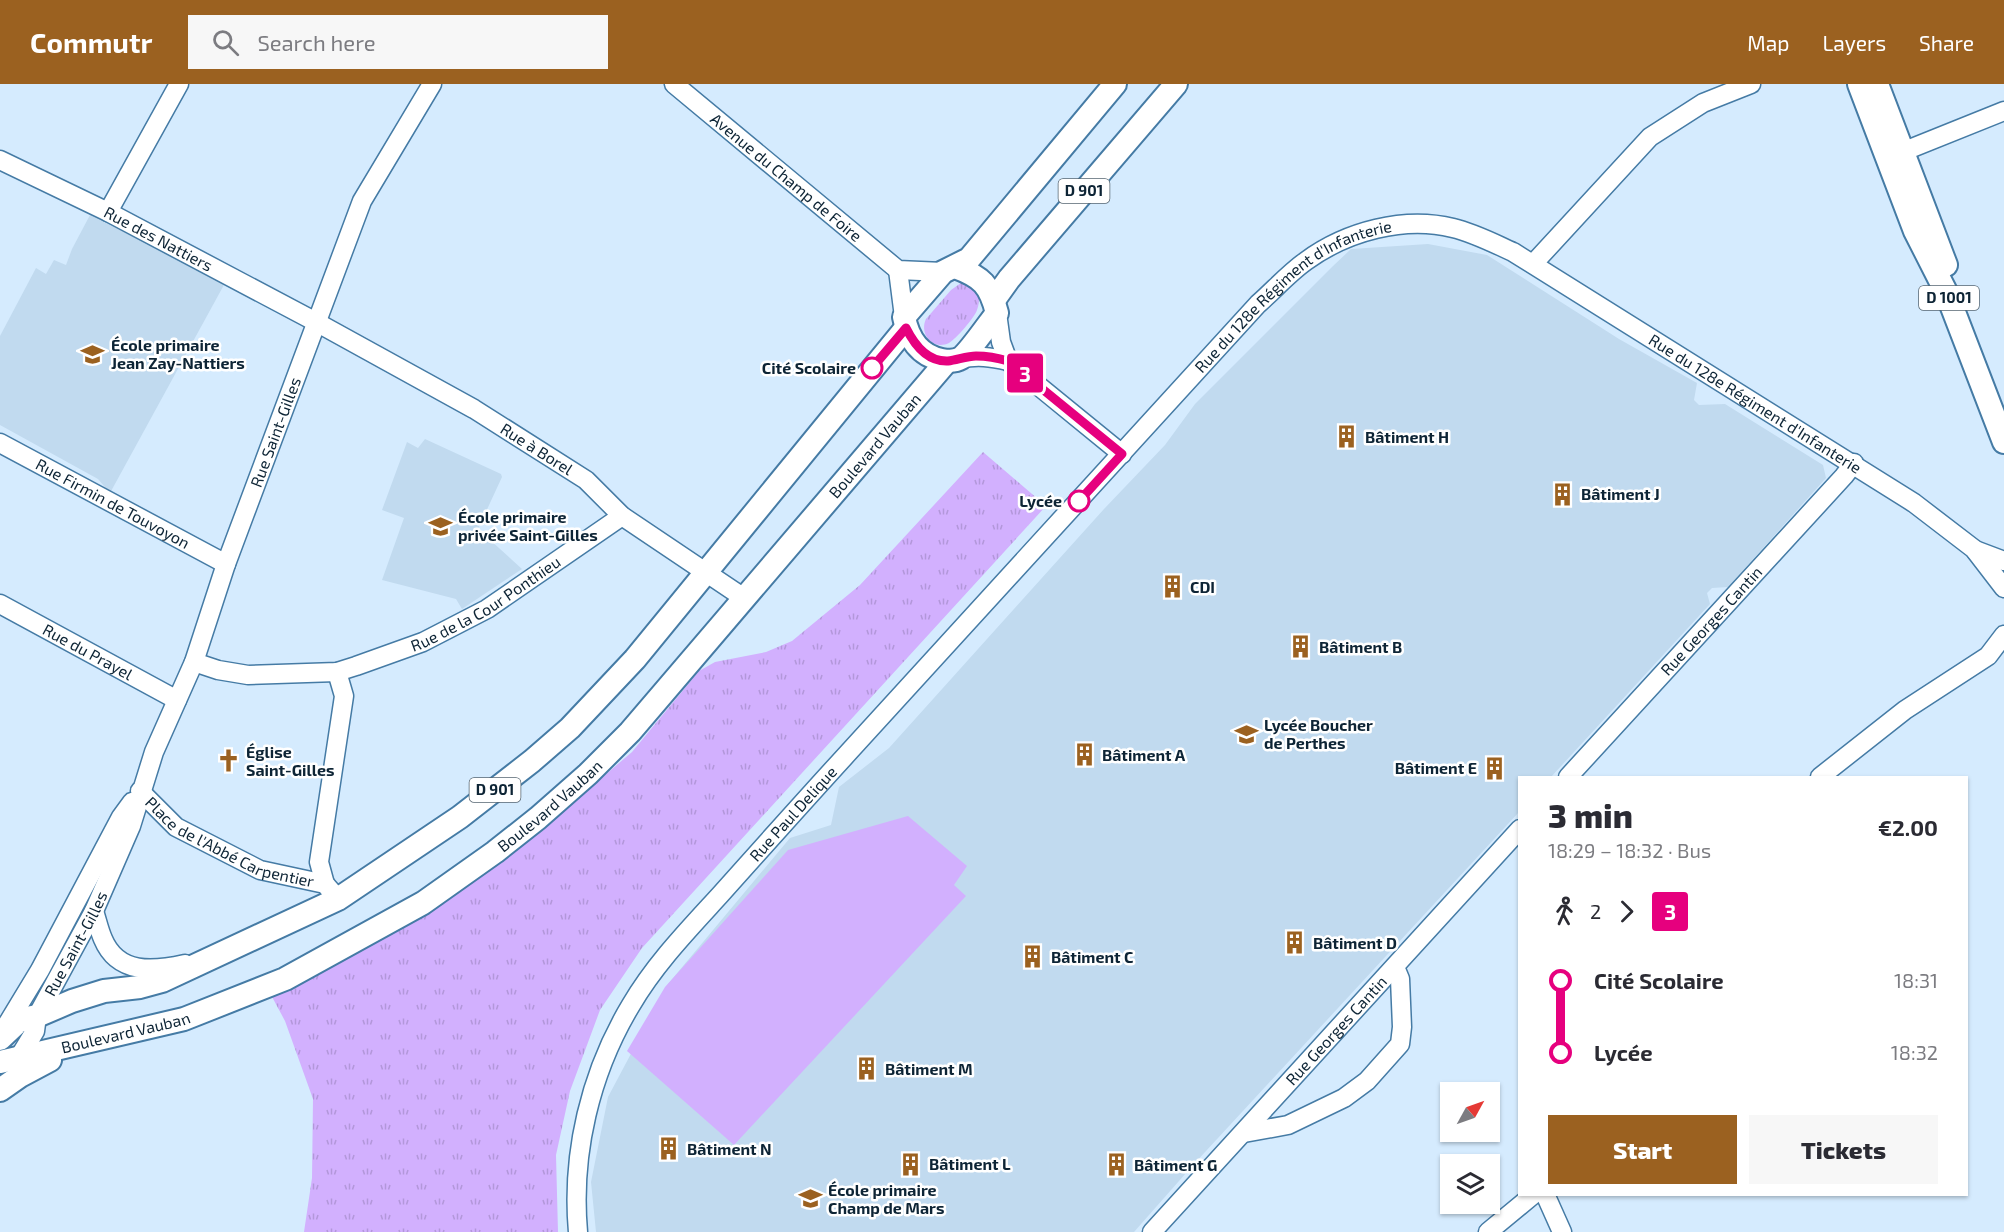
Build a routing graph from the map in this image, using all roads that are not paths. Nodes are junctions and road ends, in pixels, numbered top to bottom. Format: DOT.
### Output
graph roads {
  1 [pos="179,84"];
  2 [pos="432,84"];
  3 [pos="674,84"];
  4 [pos="1115,84"];
  5 [pos="1176,84"];
  6 [pos="1751,84"];
  7 [pos="1859,84"];
  8 [pos="1877,84"];
  9 [pos="2004,111"];
  10 [pos="1896,155"];
  11 [pos="0,160"];
  12 [pos="108,212"];
  13 [pos="1533,264"];
  14 [pos="949,269"];
  15 [pos="898,270"];
  16 [pos="996,307"];
  17 [pos="316,322"];
  18 [pos="905,323"];
  19 [pos="954,360"];
  20 [pos="1008,361"];
  21 [pos="2004,413"];
  22 [pos="0,442"];
  23 [pos="2004,442"];
  24 [pos="1122,454"];
  25 [pos="1854,463"];
  26 [pos="622,516"];
  27 [pos="1974,549"];
  28 [pos="2004,561"];
  29 [pos="226,564"];
  30 [pos="707,572"];
  31 [pos="2004,588"];
  32 [pos="744,598"];
  33 [pos="0,604"];
  34 [pos="2004,636"];
  35 [pos="1996,654"];
  36 [pos="194,662"];
  37 [pos="337,672"];
  38 [pos="177,700"];
  39 [pos="1569,776"];
  40 [pos="1821,776"];
  41 [pos="141,791"];
  42 [pos="1517,836"];
  43 [pos="332,892"];
  44 [pos="94,911"];
  45 [pos="219,955"];
  46 [pos="1395,967"];
  47 [pos="37,1016"];
  48 [pos="0,1037"];
  49 [pos="84,1044"];
  50 [pos="9,1061"];
  51 [pos="0,1090"];
  52 [pos="1244,1133"];
  53 [pos="1532,1196"];
  54 [pos="1546,1196"];
  55 [pos="579,1232"];
  56 [pos="1152,1232"];
  57 [pos="1488,1232"];
  58 [pos="1562,1232"];
  1 -- 12 [label="street"];
  2 -- 17 [label="street, Rue Saint-Gilles"];
  3 -- 15 [label="street, Avenue du Champ de Foire"];
  4 -- 14 [label="main road, D 901"];
  5 -- 16 [label="main road, D 901"];
  6 -- 13 [label="street"];
  7 -- 10 [label="main road, D 1001"];
  8 -- 10 [label="main road, D 1001"];
  9 -- 10 [label="street"];
  10 -- 21 [label="main road, D 1001"];
  10 -- 23 [label="main road, D 1001"];
  11 -- 12 [label="street, Rue des Nattiers"];
  12 -- 17 [label="street, Rue des Nattiers"];
  13 -- 24 [label="street, Rue du 128e Régiment d'Infanterie"];
  13 -- 25 [label="street, Rue du 128e Régiment d'Infanterie"];
  14 -- 15 [label="street"];
  14 -- 16 [label="main road"];
  14 -- 18 [label="main road"];
  15 -- 18 [label="street"];
  16 -- 19 [label="main road"];
  16 -- 20 [label="street"];
  17 -- 26 [label="street, Rue à Borel"];
  17 -- 29 [label="street, Rue Saint-Gilles"];
  18 -- 19 [label="main road"];
  18 -- 30 [label="main road, D 901"];
  19 -- 20 [label="street"];
  19 -- 32 [label="main road, Boulevard Vauban / D 901"];
  20 -- 24 [label="street"];
  22 -- 29 [label="street, Rue Firmin de Touvoyon"];
  24 -- 55 [label="street, Rue Paul Delique"];
  25 -- 27 [label="street, Rue du 128e Régiment d'Infanterie"];
  25 -- 39 [label="street, Rue Georges Cantin"];
  26 -- 30 [label="street, Rue à Borel"];
  26 -- 37 [label="street, Rue de la Cour Ponthieu"];
  27 -- 28 [label="street, Rue du 128e Régiment d'Infanterie"];
  27 -- 31 [label="street, Rue du 128e Régiment d'Infanterie"];
  29 -- 36 [label="street, Rue Saint-Gilles"];
  30 -- 32 [label="street, Rue à Borel"];
  30 -- 43 [label="main road, D 901"];
  32 -- 49 [label="main road, Boulevard Vauban / D 901"];
  33 -- 38 [label="street, Rue du Prayel"];
  34 -- 35 [label="street"];
  35 -- 40 [label="street"];
  36 -- 37 [label="street"];
  36 -- 38 [label="street, Rue Saint-Gilles"];
  37 -- 43 [label="street, Place de l'Abbé Carpentier"];
  38 -- 41 [label="street, Rue Saint-Gilles"];
  41 -- 43 [label="street, Place de l'Abbé Carpentier"];
  41 -- 44 [label="street, Rue Saint-Gilles"];
  41 -- 48 [label="street, Rue Saint-Gilles"];
  42 -- 46 [label="street, Rue Georges Cantin"];
  43 -- 45 [label="main road, D 901"];
  44 -- 45 [label="street"];
  44 -- 47 [label="street, Rue Saint-Gilles"];
  45 -- 47 [label="main road, D 901"];
  46 -- 52 [label="street, Rue Georges Cantin"];
  46 -- 52 [label="street"];
  47 -- 48 [label="main road, D 901"];
  47 -- 50 [label="street, Rue Saint-Gilles"];
  49 -- 50 [label="main road, Boulevard Vauban / D 901"];
  49 -- 51 [label="main road"];
  50 -- 51 [label="main road, Rue Saint-Gilles"];
  52 -- 56 [label="street, Rue Georges Cantin"];
  53 -- 57 [label="street"];
  54 -- 58 [label="street"];
}
